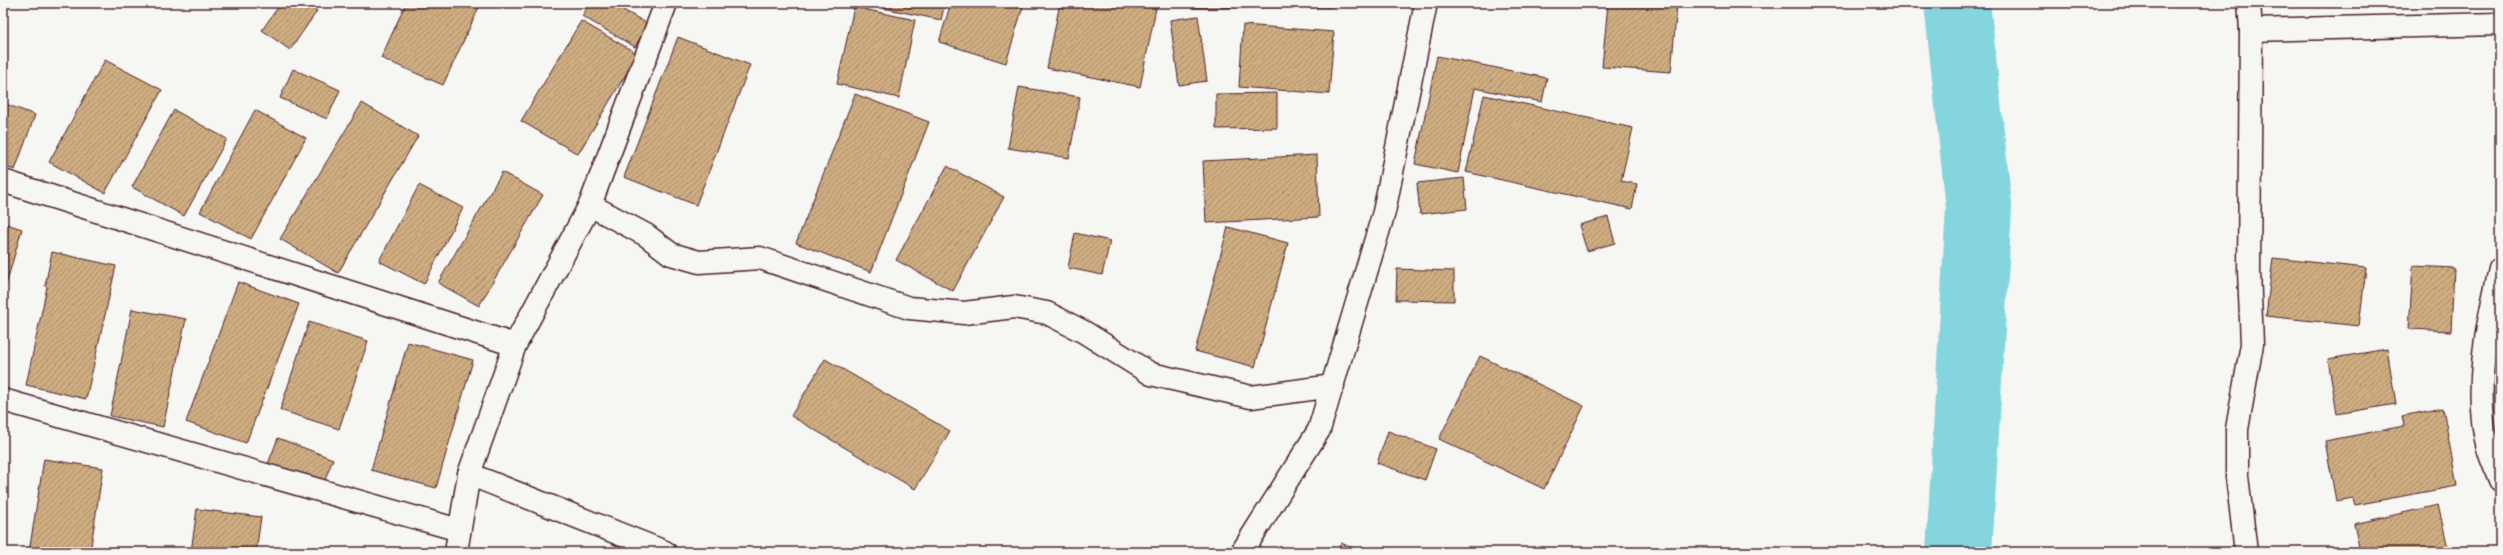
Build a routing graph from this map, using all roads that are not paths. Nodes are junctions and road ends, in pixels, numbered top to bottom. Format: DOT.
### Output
graph roads {
  1 [pos="666,3"];
  2 [pos="1426,3"];
  3 [pos="2249,3"];
  4 [pos="2500,24"];
  5 [pos="2251,30"];
  6 [pos="3,181"];
  7 [pos="590,205"];
  8 [pos="2500,269"];
  9 [pos="515,345"];
  10 [pos="1332,386"];
  11 [pos="3,400"];
  12 [pos="469,474"];
  13 [pos="2500,480"];
  14 [pos="459,530"];
  15 [pos="456,552"];
  16 [pos="665,552"];
  17 [pos="1242,552"];
  18 [pos="2246,552"];
  1 -- 7 [label="street"];
  2 -- 10 [label="street"];
  3 -- 5 [label="street"];
  4 -- 5 [label="street"];
  5 -- 18 [label="street"];
  6 -- 9 [label="street"];
  7 -- 9 [label="street"];
  7 -- 10 [label="street"];
  8 -- 13 [label="street"];
  9 -- 12 [label="street"];
  10 -- 17 [label="street"];
  11 -- 14 [label="street"];
  12 -- 14 [label="street"];
  12 -- 16 [label="street"];
  14 -- 15 [label="street"];
}
